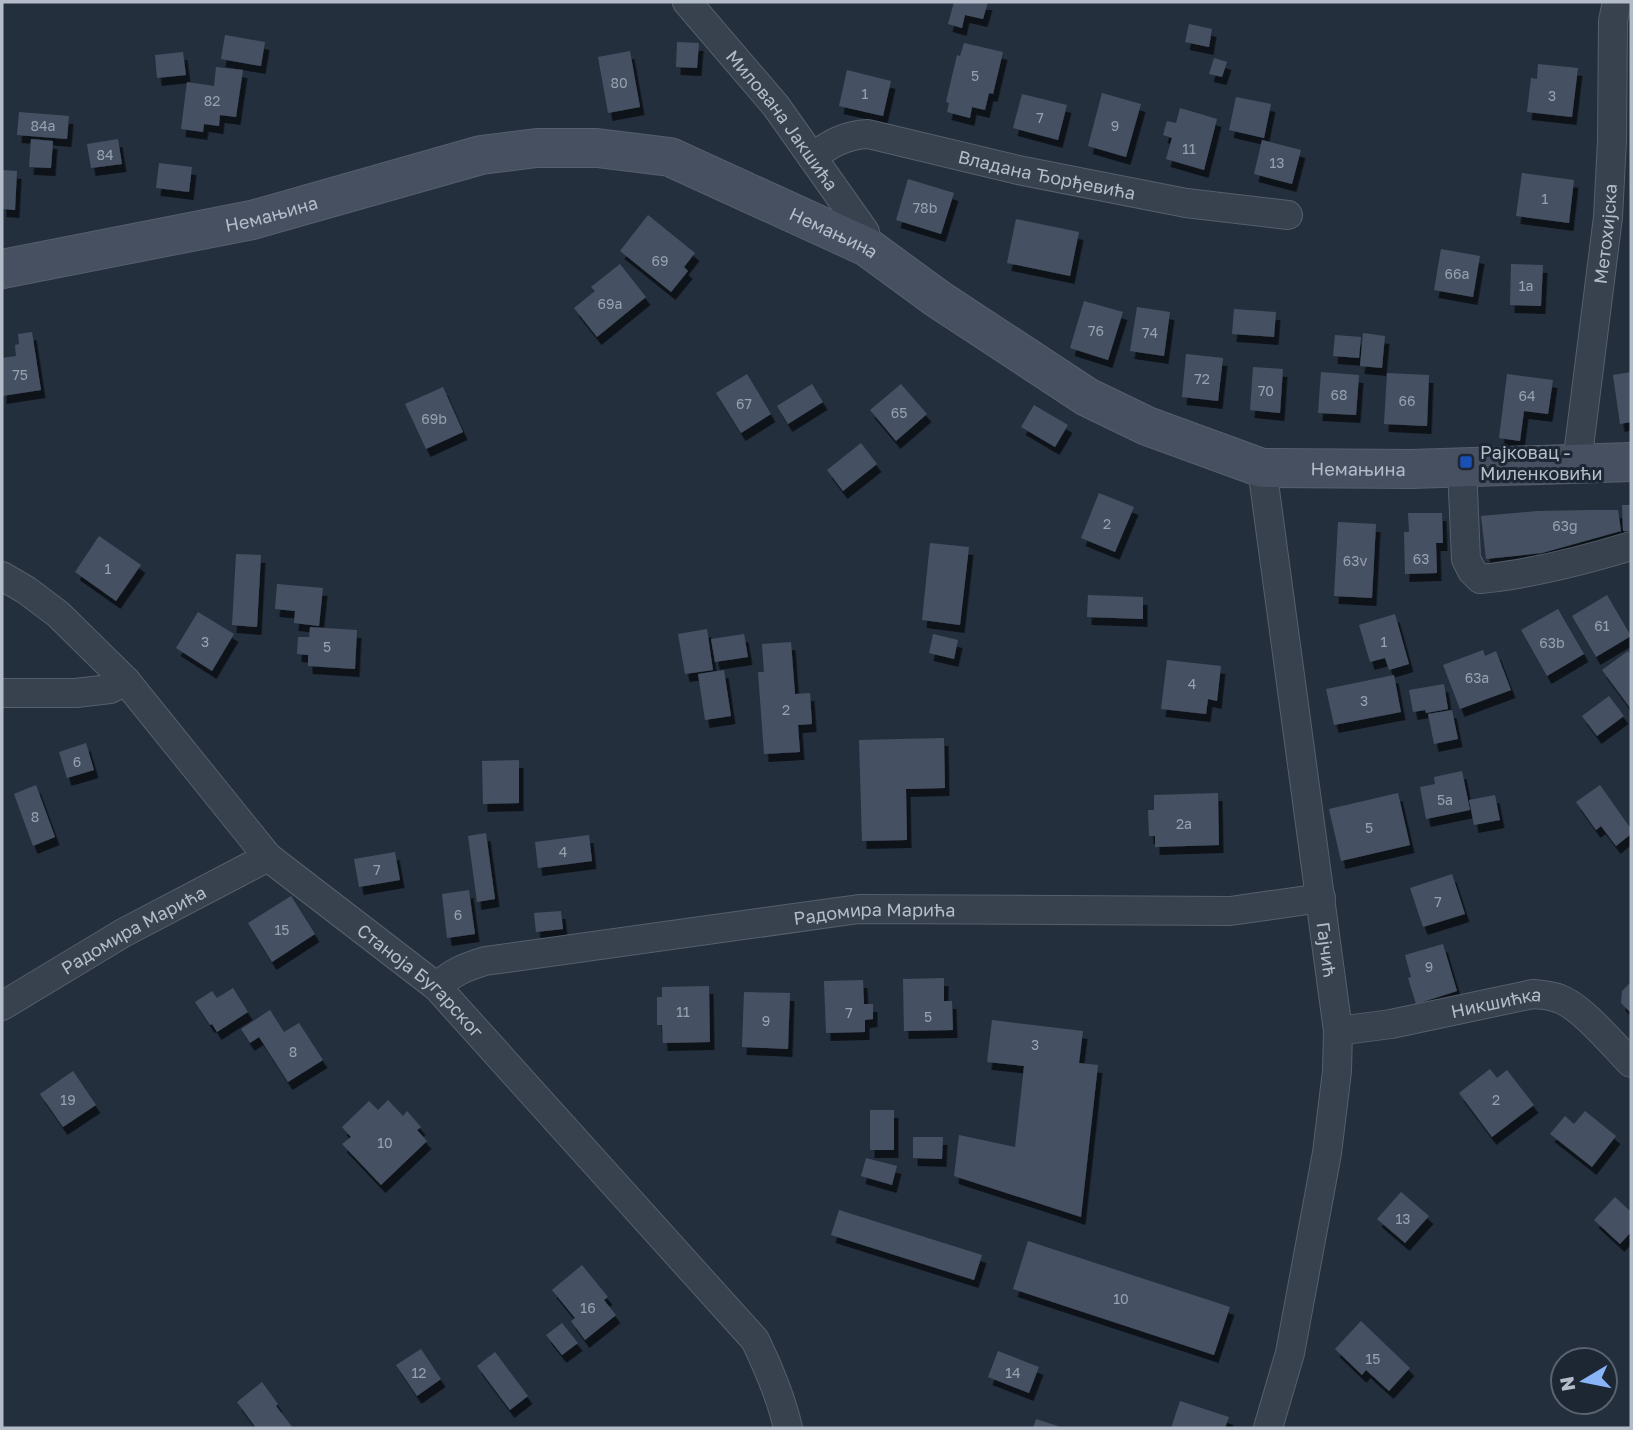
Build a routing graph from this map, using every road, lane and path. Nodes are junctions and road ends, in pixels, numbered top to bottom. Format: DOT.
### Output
graph roads {
  1 [pos="687,2"];
  2 [pos="1616,2"];
  3 [pos="812,157"];
  4 [pos="1287,215"];
  5 [pos="867,247"];
  6 [pos="2,269"];
  7 [pos="1631,461"];
  8 [pos="1577,463"];
  9 [pos="1461,467"];
  10 [pos="1262,468"];
  11 [pos="1631,546"];
  12 [pos="2,576"];
  13 [pos="127,681"];
  14 [pos="2,694"];
  15 [pos="268,857"];
  16 [pos="1321,898"];
  17 [pos="437,986"];
  18 [pos="2,1006"];
  19 [pos="1338,1031"];
  20 [pos="1631,1063"];
  21 [pos="788,1428"];
  22 [pos="1268,1428"];
  1 -- 3 [label="street, Милована Јакшића"];
  2 -- 8 [label="street, Метохијска"];
  3 -- 4 [label="street, Владана Ђорђевића"];
  3 -- 5 [label="street, Милована Јакшића"];
  5 -- 6 [label="street, Немањина"];
  5 -- 10 [label="street, Немањина"];
  7 -- 8 [label="street, Немањина"];
  8 -- 9 [label="street, Немањина"];
  9 -- 10 [label="street, Немањина"];
  9 -- 11 [label="street"];
  10 -- 16 [label="street, Гајчић"];
  12 -- 13 [label="street, Станоја Бугарског"];
  13 -- 14 [label="street"];
  13 -- 15 [label="street, Станоја Бугарског"];
  15 -- 17 [label="street, Станоја Бугарског"];
  15 -- 18 [label="street, Радомира Марића"];
  16 -- 17 [label="street, Радомира Марића"];
  16 -- 19 [label="street, Гајчић"];
  17 -- 21 [label="street, Станоја Бугарског"];
  19 -- 20 [label="street, Никшићка"];
  19 -- 22 [label="street, Гајчић"];
}
